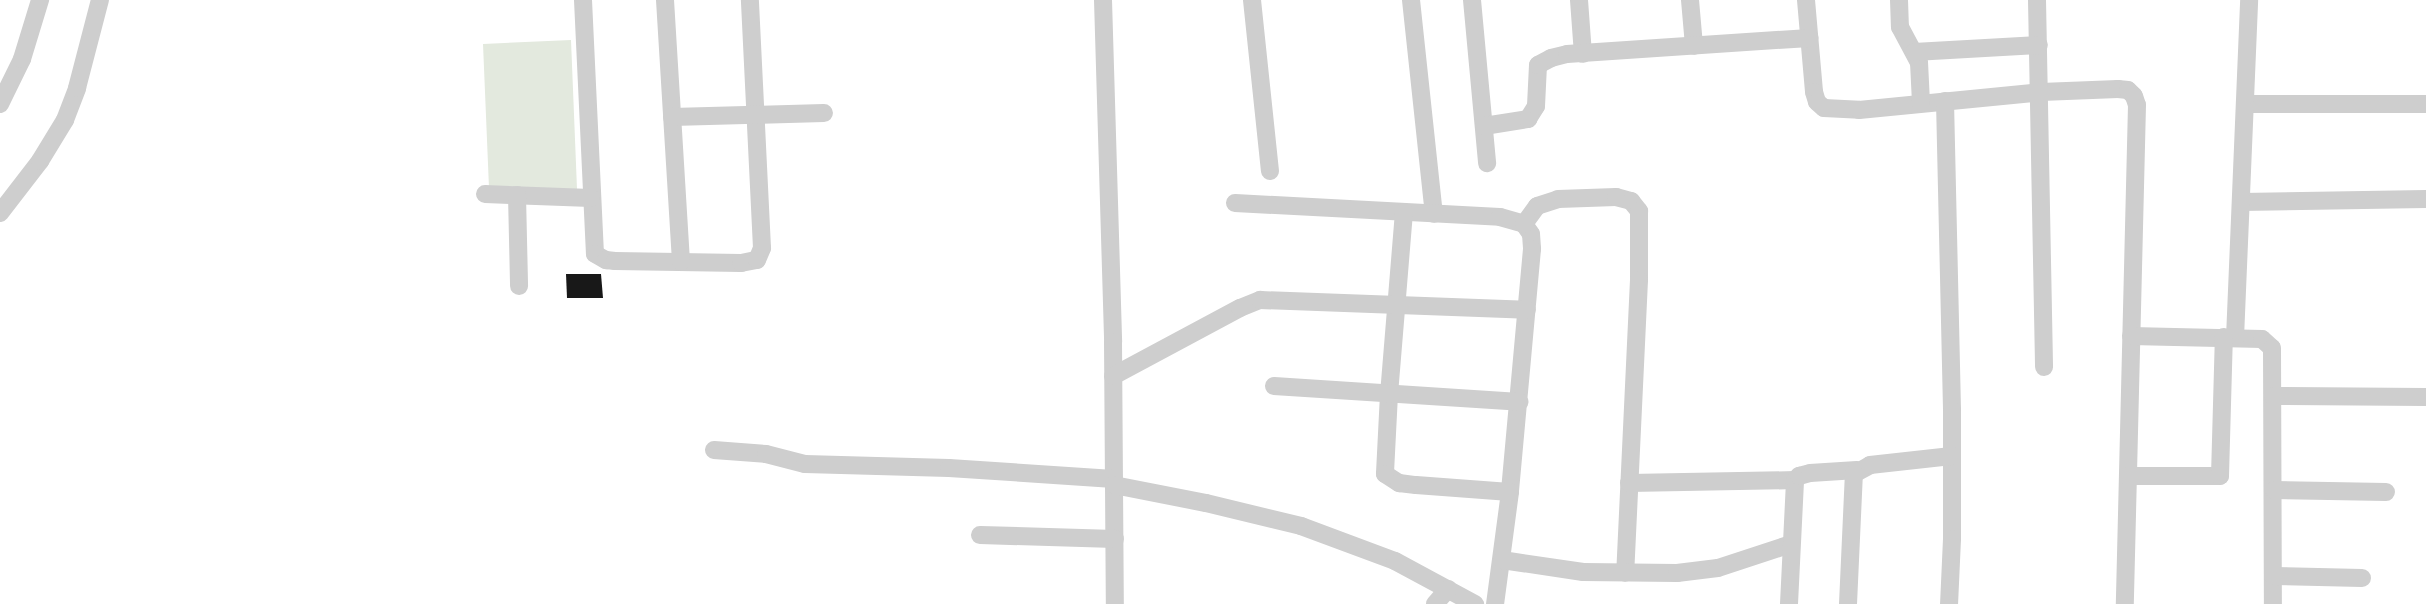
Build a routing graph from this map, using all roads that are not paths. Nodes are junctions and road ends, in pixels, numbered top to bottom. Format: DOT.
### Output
graph roads {
  1 [pos="40,0"];
  2 [pos="100,0"];
  3 [pos="583,0"];
  4 [pos="665,0"];
  5 [pos="750,0"];
  6 [pos="1103,0"];
  7 [pos="1252,0"];
  8 [pos="1411,0"];
  9 [pos="1472,0"];
  10 [pos="1579,0"];
  11 [pos="1690,0"];
  12 [pos="1806,0"];
  13 [pos="1899,0"];
  14 [pos="2037,0"];
  15 [pos="2248,0"];
  16 [pos="1809,38"];
  17 [pos="2039,45"];
  18 [pos="1694,46"];
  19 [pos="1914,52"];
  20 [pos="1583,54"];
  21 [pos="2040,92"];
  22 [pos="1945,101"];
  23 [pos="0,104"];
  24 [pos="1921,104"];
  25 [pos="2245,104"];
  26 [pos="2426,104"];
  27 [pos="755,113"];
  28 [pos="824,113"];
  29 [pos="672,117"];
  30 [pos="1484,126"];
  31 [pos="1487,163"];
  32 [pos="1270,171"];
  33 [pos="485,194"];
  34 [pos="517,195"];
  35 [pos="591,198"];
  36 [pos="2426,199"];
  37 [pos="2241,201"];
  38 [pos="1235,203"];
  39 [pos="1404,212"];
  40 [pos="0,213"];
  41 [pos="1434,214"];
  42 [pos="1524,224"];
  43 [pos="681,262"];
  44 [pos="519,286"];
  45 [pos="1396,305"];
  46 [pos="1527,310"];
  47 [pos="2131,336"];
  48 [pos="2229,338"];
  49 [pos="2044,367"];
  50 [pos="1113,376"];
  51 [pos="1274,386"];
  52 [pos="1389,394"];
  53 [pos="2274,396"];
  54 [pos="2426,397"];
  55 [pos="1519,402"];
  56 [pos="714,450"];
  57 [pos="1952,456"];
  58 [pos="1857,470"];
  59 [pos="2128,476"];
  60 [pos="1795,480"];
  61 [pos="1114,482"];
  62 [pos="1629,483"];
  63 [pos="2274,490"];
  64 [pos="1510,492"];
  65 [pos="2386,492"];
  66 [pos="980,535"];
  67 [pos="1115,539"];
  68 [pos="1791,544"];
  69 [pos="1502,560"];
  70 [pos="1624,573"];
  71 [pos="2273,576"];
  72 [pos="2362,578"];
  73 [pos="1448,589"];
  74 [pos="1115,604"];
  75 [pos="1435,604"];
  76 [pos="1475,604"];
  77 [pos="1495,604"];
  78 [pos="1789,604"];
  79 [pos="1848,604"];
  80 [pos="1949,604"];
  81 [pos="2125,604"];
  82 [pos="2273,604"];
  1 -- 23 [label="street"];
  2 -- 40 [label="street"];
  3 -- 35 [label="street"];
  4 -- 29 [label="street"];
  5 -- 27 [label="street"];
  6 -- 50 [label="street"];
  7 -- 32 [label="street"];
  8 -- 41 [label="street"];
  9 -- 30 [label="street"];
  10 -- 20 [label="street"];
  11 -- 18 [label="street"];
  12 -- 16 [label="street"];
  13 -- 19 [label="street"];
  14 -- 17 [label="street"];
  15 -- 25 [label="street"];
  16 -- 18 [label="street"];
  16 -- 24 [label="street"];
  17 -- 19 [label="street"];
  17 -- 21 [label="street"];
  18 -- 20 [label="street"];
  19 -- 24 [label="street"];
  20 -- 30 [label="street"];
  21 -- 22 [label="street"];
  21 -- 47 [label="street"];
  21 -- 49 [label="street"];
  22 -- 24 [label="street"];
  22 -- 57 [label="street"];
  25 -- 26 [label="street"];
  25 -- 37 [label="street"];
  27 -- 28 [label="street"];
  27 -- 29 [label="street"];
  27 -- 43 [label="street"];
  29 -- 43 [label="street"];
  30 -- 31 [label="street"];
  33 -- 34 [label="street"];
  34 -- 35 [label="street"];
  34 -- 44 [label="street"];
  35 -- 43 [label="street"];
  36 -- 37 [label="street"];
  37 -- 48 [label="street"];
  38 -- 39 [label="street"];
  39 -- 41 [label="street"];
  39 -- 45 [label="street"];
  41 -- 42 [label="street"];
  42 -- 46 [label="street"];
  42 -- 62 [label="street"];
  45 -- 46 [label="street"];
  45 -- 50 [label="street"];
  45 -- 52 [label="street"];
  46 -- 55 [label="street"];
  47 -- 48 [label="street"];
  47 -- 59 [label="street"];
  48 -- 53 [label="street"];
  48 -- 59 [label="street"];
  50 -- 61 [label="street"];
  51 -- 52 [label="street"];
  52 -- 55 [label="street"];
  52 -- 64 [label="street"];
  53 -- 54 [label="street"];
  53 -- 63 [label="street"];
  55 -- 64 [label="street"];
  56 -- 61 [label="street"];
  57 -- 58 [label="street"];
  57 -- 80 [label="street"];
  58 -- 60 [label="street"];
  58 -- 79 [label="street"];
  59 -- 81 [label="street"];
  60 -- 62 [label="street"];
  60 -- 68 [label="street"];
  61 -- 67 [label="street"];
  61 -- 73 [label="street"];
  62 -- 70 [label="street"];
  63 -- 65 [label="street"];
  63 -- 71 [label="street"];
  64 -- 69 [label="street"];
  66 -- 67 [label="street"];
  67 -- 74 [label="street"];
  68 -- 70 [label="street"];
  68 -- 78 [label="street"];
  69 -- 70 [label="street"];
  69 -- 77 [label="street"];
  71 -- 72 [label="street"];
  71 -- 82 [label="street"];
  73 -- 75 [label="street"];
  73 -- 76 [label="street"];
}
